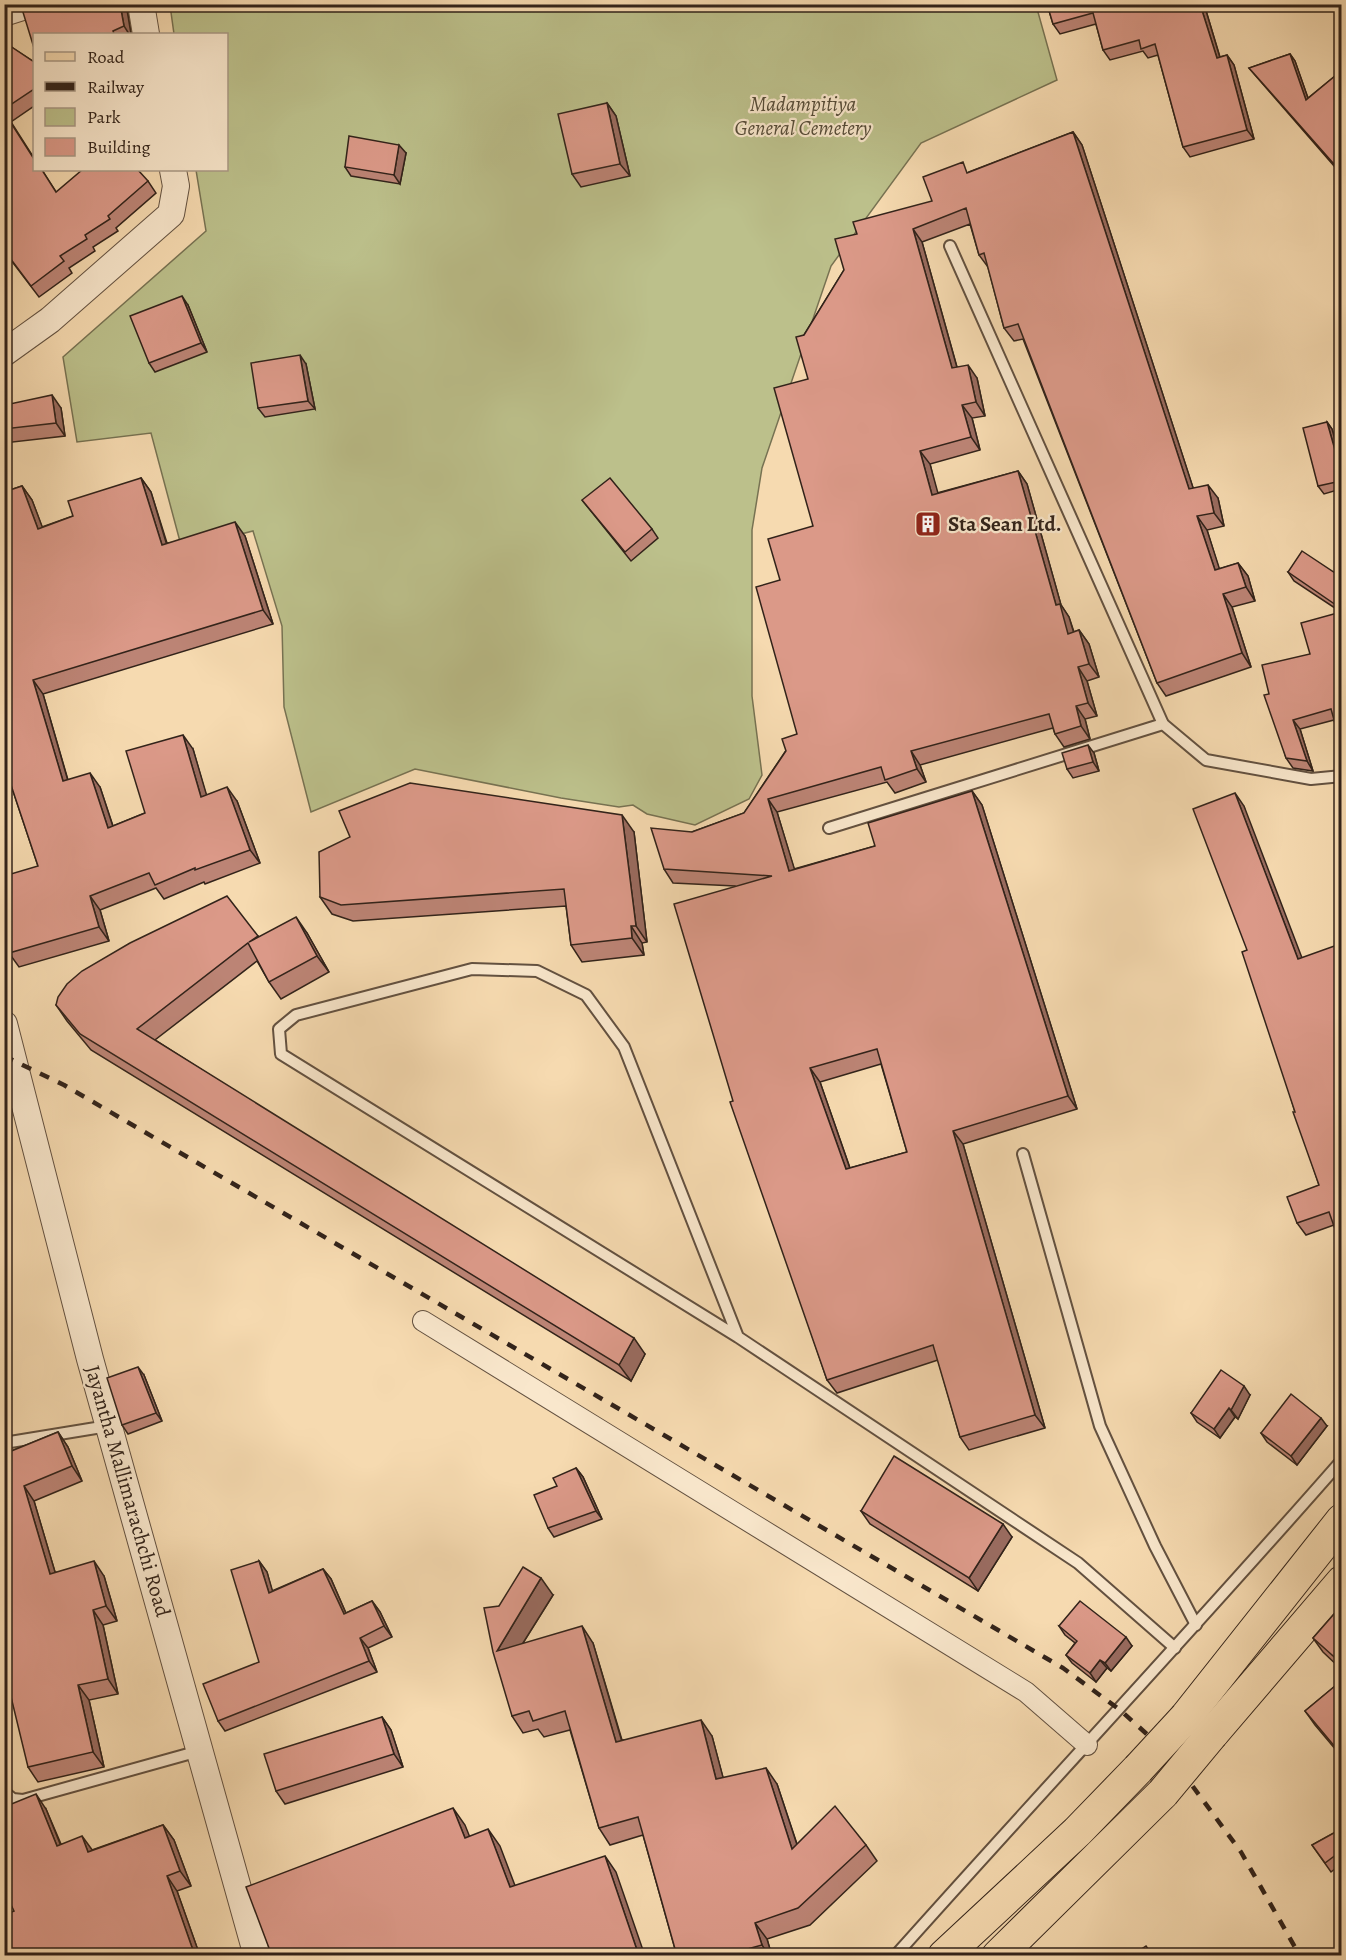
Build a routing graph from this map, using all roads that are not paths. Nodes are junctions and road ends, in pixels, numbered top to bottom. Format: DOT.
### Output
graph roads {
  1 [pos="42,4"];
  2 [pos="141,4"];
  3 [pos="4,15"];
  4 [pos="146,33"];
  5 [pos="173,171"];
  6 [pos="950,246"];
  7 [pos="4,353"];
  8 [pos="1162,724"];
  9 [pos="1341,776"];
  10 [pos="829,828"];
  11 [pos="4,1024"];
  12 [pos="1023,1154"];
  13 [pos="423,1321"];
  14 [pos="738,1337"];
  15 [pos="109,1425"];
  16 [pos="4,1443"];
  17 [pos="1341,1460"];
  18 [pos="1341,1520"];
  19 [pos="1341,1582"];
  20 [pos="1196,1624"];
  21 [pos="1175,1648"];
  22 [pos="1087,1745"];
  23 [pos="201,1751"];
  24 [pos="4,1792"];
  25 [pos="257,1956"];
  26 [pos="895,1956"];
  27 [pos="944,1956"];
  28 [pos="998,1956"];
  1 -- 3 [label="street"];
  2 -- 4 [label="street"];
  5 -- 7 [label="street"];
  6 -- 8 [label="lane"];
  8 -- 9 [label="lane"];
  8 -- 10 [label="lane"];
  11 -- 15 [label="street, Jayantha Mallimarachchi Road"];
  12 -- 20 [label="lane"];
  13 -- 22 [label="street"];
  14 -- 14 [label="lane"];
  14 -- 21 [label="lane"];
  15 -- 16 [label="lane"];
  15 -- 23 [label="street, Jayantha Mallimarachchi Road"];
  17 -- 20 [label="lane"];
  18 -- 27 [label="main road, bridge"];
  19 -- 28 [label="main road, bridge"];
  20 -- 21 [label="lane"];
  21 -- 22 [label="lane"];
  22 -- 26 [label="lane"];
  23 -- 24 [label="lane"];
  23 -- 25 [label="street, Jayantha Mallimarachchi Road"];
}
